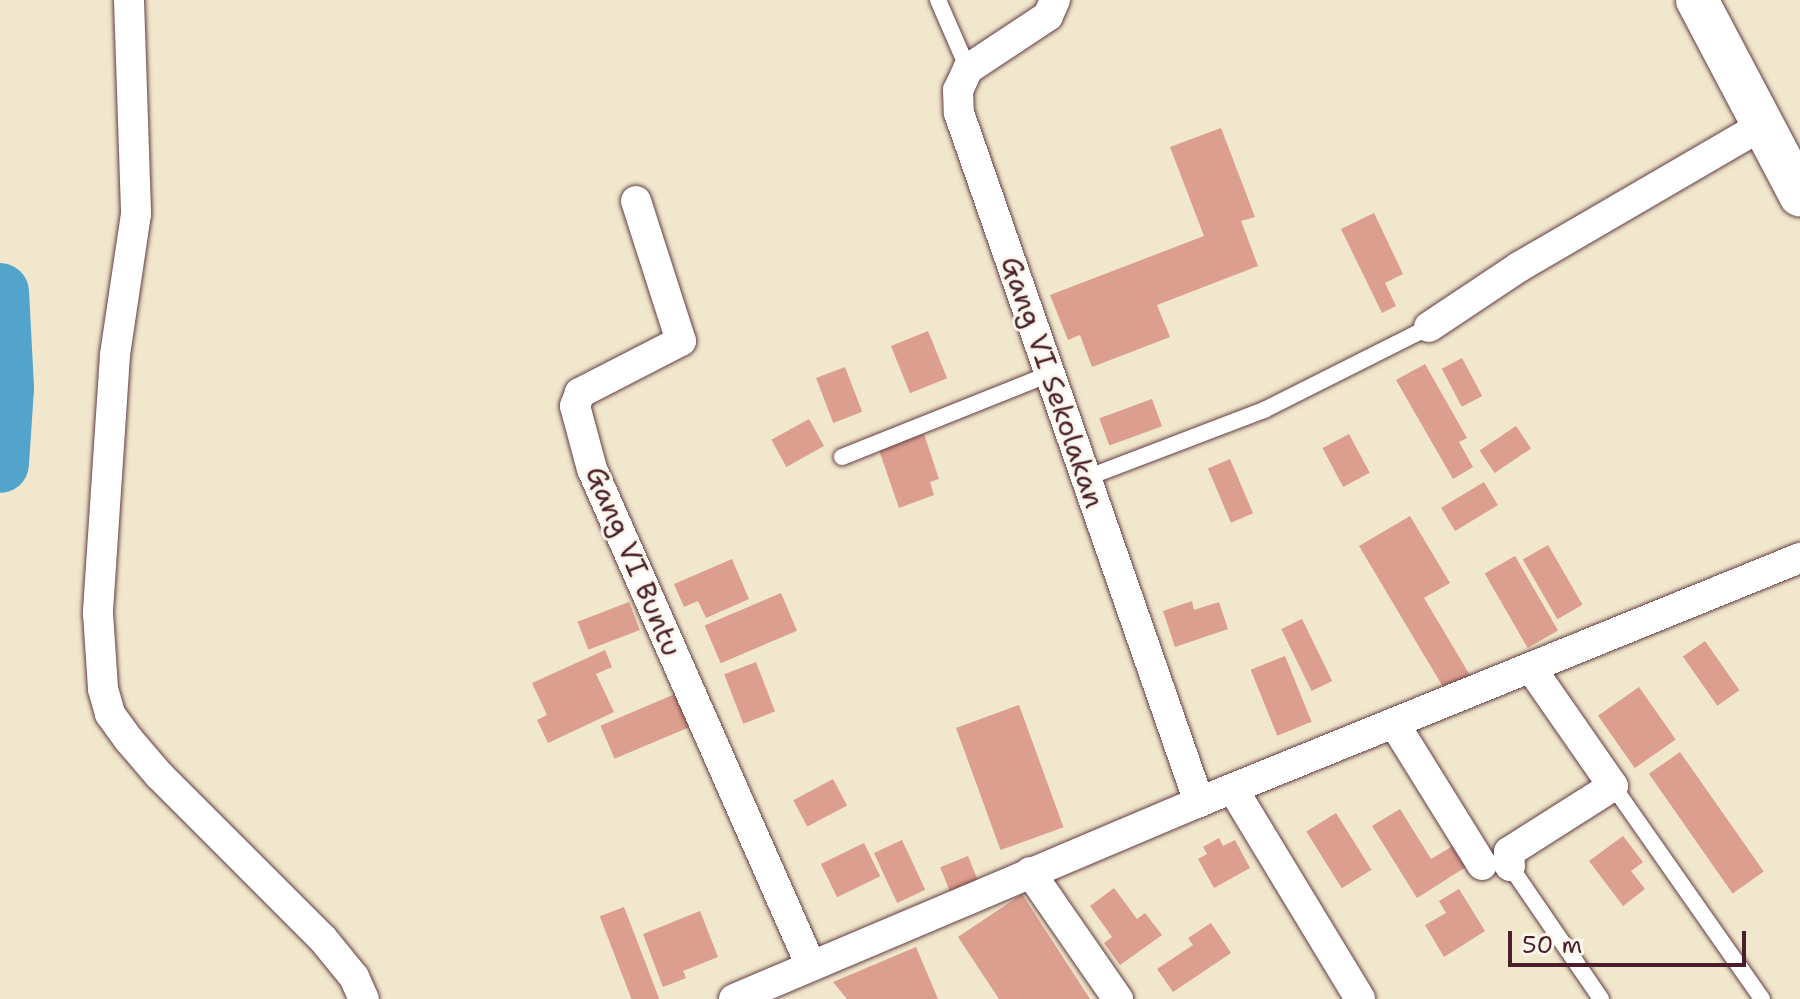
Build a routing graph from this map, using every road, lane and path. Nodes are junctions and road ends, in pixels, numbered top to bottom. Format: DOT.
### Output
graph roads {
  1 [pos="129,0"];
  2 [pos="938,0"];
  3 [pos="1055,0"];
  4 [pos="1697,0"];
  5 [pos="968,69"];
  6 [pos="1763,125"];
  7 [pos="1796,177"];
  8 [pos="636,201"];
  9 [pos="1429,327"];
  10 [pos="1050,374"];
  11 [pos="842,457"];
  12 [pos="1086,478"];
  13 [pos="1800,558"];
  14 [pos="1531,668"];
  15 [pos="1394,723"];
  16 [pos="1613,786"];
  17 [pos="1233,789"];
  18 [pos="1199,802"];
  19 [pos="1496,866"];
  20 [pos="1030,872"];
  21 [pos="811,966"];
  22 [pos="364,999"];
  23 [pos="734,999"];
  24 [pos="1118,999"];
  25 [pos="1360,999"];
  26 [pos="1601,999"];
  27 [pos="1762,999"];
  1 -- 22 [label="street"];
  2 -- 5 [label="lane"];
  3 -- 5 [label="street"];
  4 -- 6 [label="street"];
  5 -- 10 [label="street, Gang VI Sekolakan"];
  6 -- 7 [label="street"];
  6 -- 9 [label="street"];
  8 -- 21 [label="street, Gang VI Buntu"];
  9 -- 12 [label="lane"];
  10 -- 11 [label="lane"];
  10 -- 12 [label="street, Gang VI Sekolakan"];
  12 -- 18 [label="street, Gang VI Sekolakan"];
  13 -- 14 [label="street"];
  14 -- 15 [label="street"];
  14 -- 16 [label="street"];
  15 -- 17 [label="street"];
  15 -- 19 [label="street"];
  16 -- 19 [label="street"];
  16 -- 27 [label="lane"];
  17 -- 18 [label="street"];
  17 -- 25 [label="street"];
  18 -- 20 [label="street"];
  19 -- 26 [label="lane"];
  20 -- 21 [label="street"];
  20 -- 24 [label="street"];
  21 -- 23 [label="street"];
}
